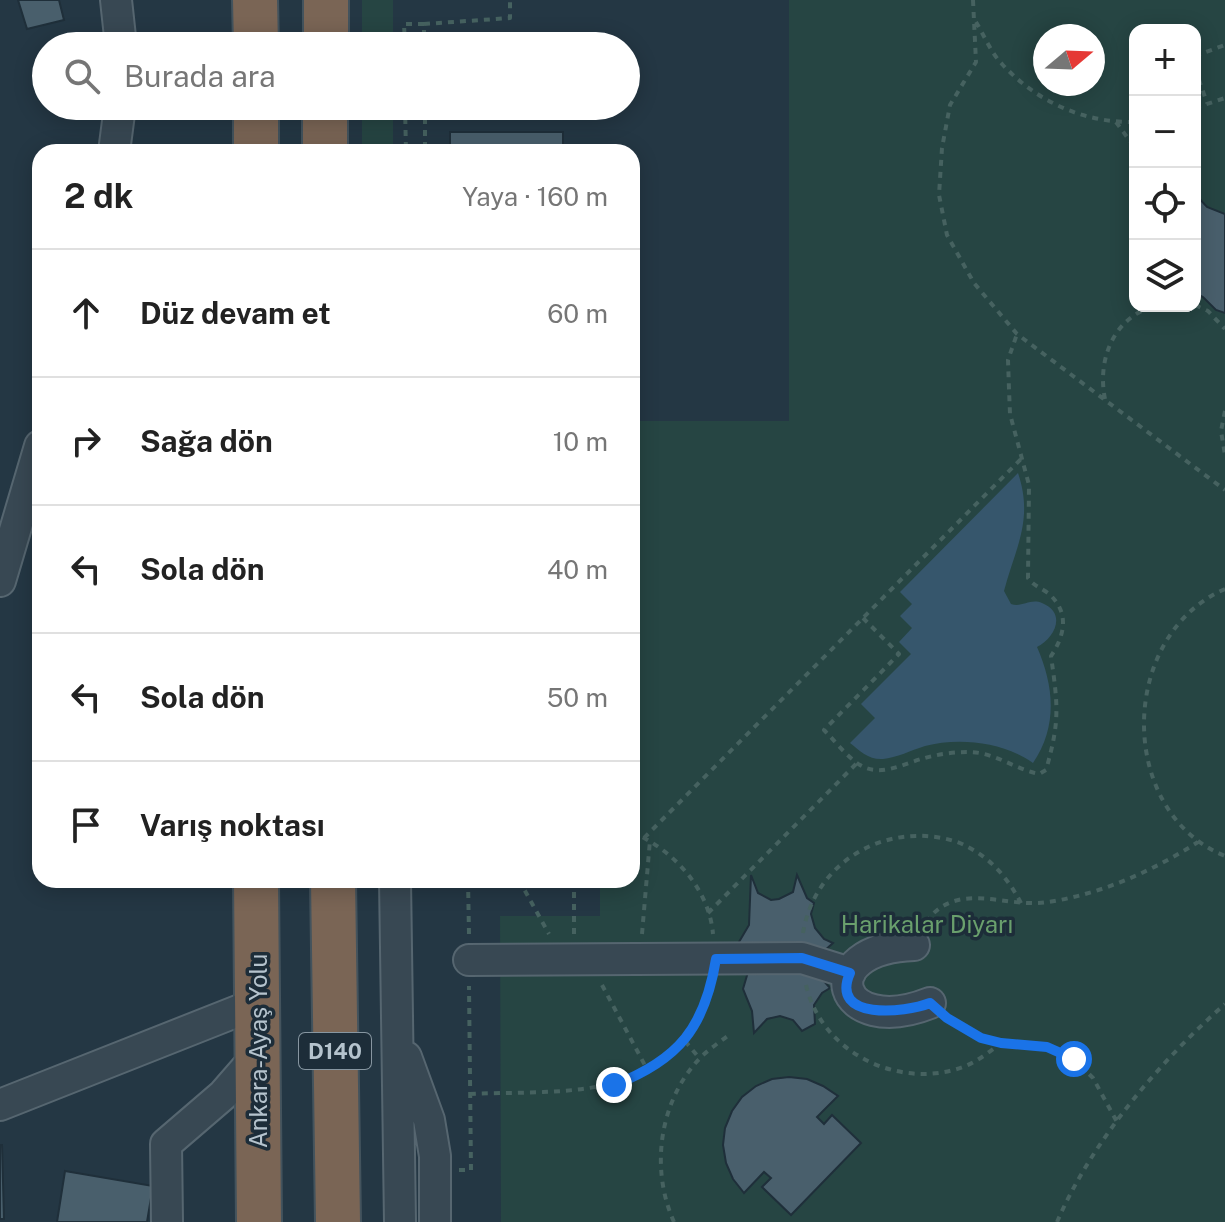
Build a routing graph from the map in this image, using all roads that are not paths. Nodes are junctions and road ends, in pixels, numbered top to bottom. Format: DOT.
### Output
graph roads {
  1 [pos="116,0"];
  2 [pos="255,0"];
  3 [pos="326,0"];
  4 [pos="119,32"];
  5 [pos="256,32"];
  6 [pos="326,32"];
  7 [pos="118,120"];
  8 [pos="256,120"];
  9 [pos="325,120"];
  10 [pos="115,144"];
  11 [pos="256,144"];
  12 [pos="325,144"];
  13 [pos="32,473"];
  14 [pos="0,581"];
  15 [pos="256,888"];
  16 [pos="333,888"];
  17 [pos="395,888"];
  18 [pos="914,945"];
  19 [pos="469,960"];
  20 [pos="850,973"];
  21 [pos="258,1003"];
  22 [pos="930,1003"];
  23 [pos="398,1035"];
  24 [pos="257,1056"];
  25 [pos="0,1105"];
  26 [pos="167,1222"];
  27 [pos="259,1222"];
  28 [pos="338,1222"];
  29 [pos="400,1222"];
  30 [pos="435,1222"];
  1 -- 4 [label="street"];
  2 -- 5 [label="highway"];
  3 -- 6 [label="highway"];
  7 -- 10 [label="street"];
  8 -- 11 [label="highway"];
  9 -- 12 [label="highway"];
  13 -- 14 [label="street"];
  15 -- 21 [label="highway, Ankara-Ayaş Yolu"];
  16 -- 28 [label="highway, D140"];
  17 -- 23 [label="street"];
  18 -- 20 [label="street"];
  19 -- 20 [label="street"];
  20 -- 22 [label="street"];
  21 -- 24 [label="highway, Ankara-Ayaş Yolu"];
  21 -- 25 [label="street"];
  23 -- 29 [label="street"];
  23 -- 30 [label="street"];
  24 -- 26 [label="street"];
  24 -- 27 [label="highway, Ankara-Ayaş Yolu"];
}
